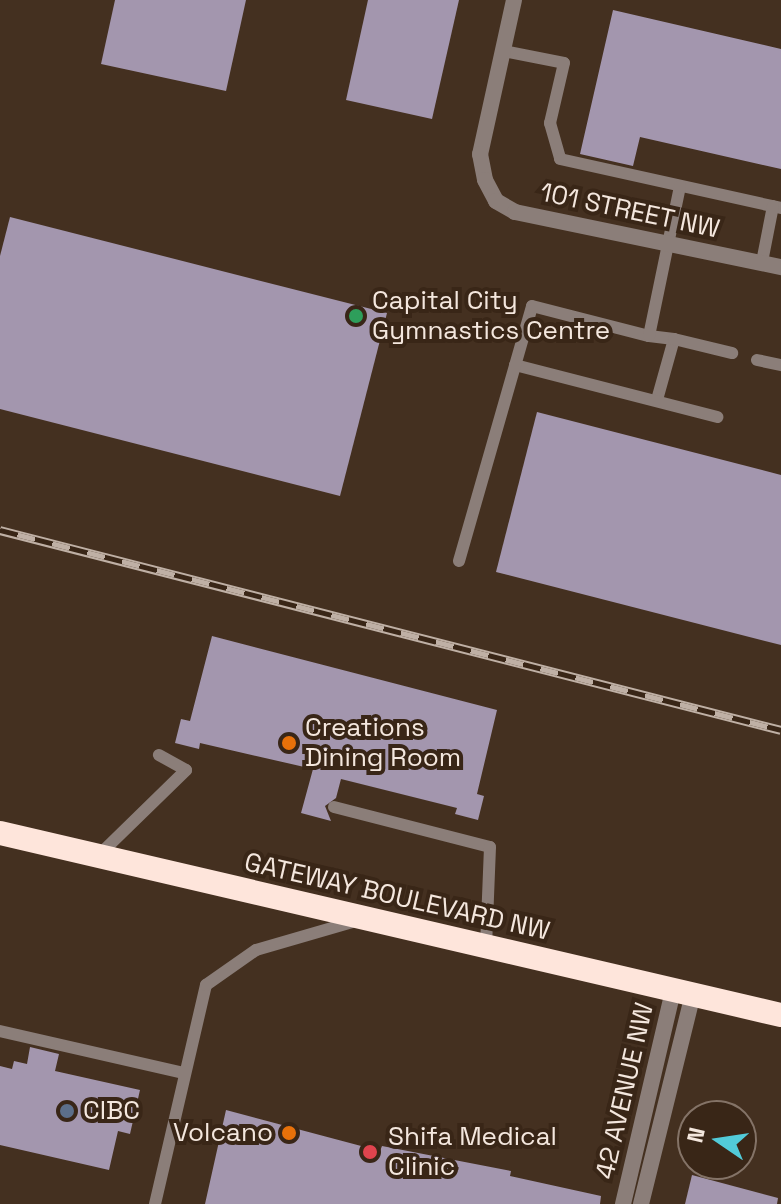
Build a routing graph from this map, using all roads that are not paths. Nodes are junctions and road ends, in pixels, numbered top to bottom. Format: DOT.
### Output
graph roads {
  1 [pos="514,0"];
  2 [pos="503,51"];
  3 [pos="680,186"];
  4 [pos="777,207"];
  5 [pos="666,242"];
  6 [pos="762,262"];
  7 [pos="781,267"];
  8 [pos="649,336"];
  9 [pos="674,339"];
  10 [pos="732,353"];
  11 [pos="757,360"];
  12 [pos="515,365"];
  13 [pos="781,365"];
  14 [pos="657,400"];
  15 [pos="717,417"];
  16 [pos="459,561"];
  17 [pos="159,755"];
  18 [pos="334,807"];
  19 [pos="0,823"];
  20 [pos="12,835"];
  21 [pos="98,856"];
  22 [pos="367,918"];
  23 [pos="486,945"];
  24 [pos="683,992"];
  25 [pos="781,1015"];
  26 [pos="0,1031"];
  27 [pos="184,1073"];
  28 [pos="155,1204"];
  29 [pos="623,1204"];
  30 [pos="641,1204"];
  1 -- 2 [label="street"];
  2 -- 3 [label="lane"];
  2 -- 5 [label="street, 101 STREET NW"];
  3 -- 4 [label="lane"];
  3 -- 5 [label="lane"];
  4 -- 6 [label="lane"];
  5 -- 6 [label="street, 101 STREET NW"];
  5 -- 8 [label="lane"];
  6 -- 7 [label="street, 101 STREET NW"];
  8 -- 9 [label="lane"];
  8 -- 12 [label="lane"];
  9 -- 10 [label="lane"];
  9 -- 14 [label="lane"];
  11 -- 13 [label="lane"];
  12 -- 14 [label="lane"];
  12 -- 16 [label="lane"];
  14 -- 15 [label="lane"];
  17 -- 21 [label="lane"];
  18 -- 23 [label="lane"];
  19 -- 20 [label="highway, GATEWAY BOULEVARD NW"];
  20 -- 21 [label="highway, GATEWAY BOULEVARD NW"];
  21 -- 22 [label="highway, GATEWAY BOULEVARD NW"];
  22 -- 23 [label="highway, GATEWAY BOULEVARD NW"];
  22 -- 27 [label="lane"];
  23 -- 24 [label="highway, GATEWAY BOULEVARD NW"];
  24 -- 25 [label="highway, GATEWAY BOULEVARD NW"];
  24 -- 29 [label="street, 42 AVENUE NW"];
  24 -- 30 [label="street, 42 AVENUE NW"];
  26 -- 27 [label="lane"];
  27 -- 28 [label="lane"];
}
